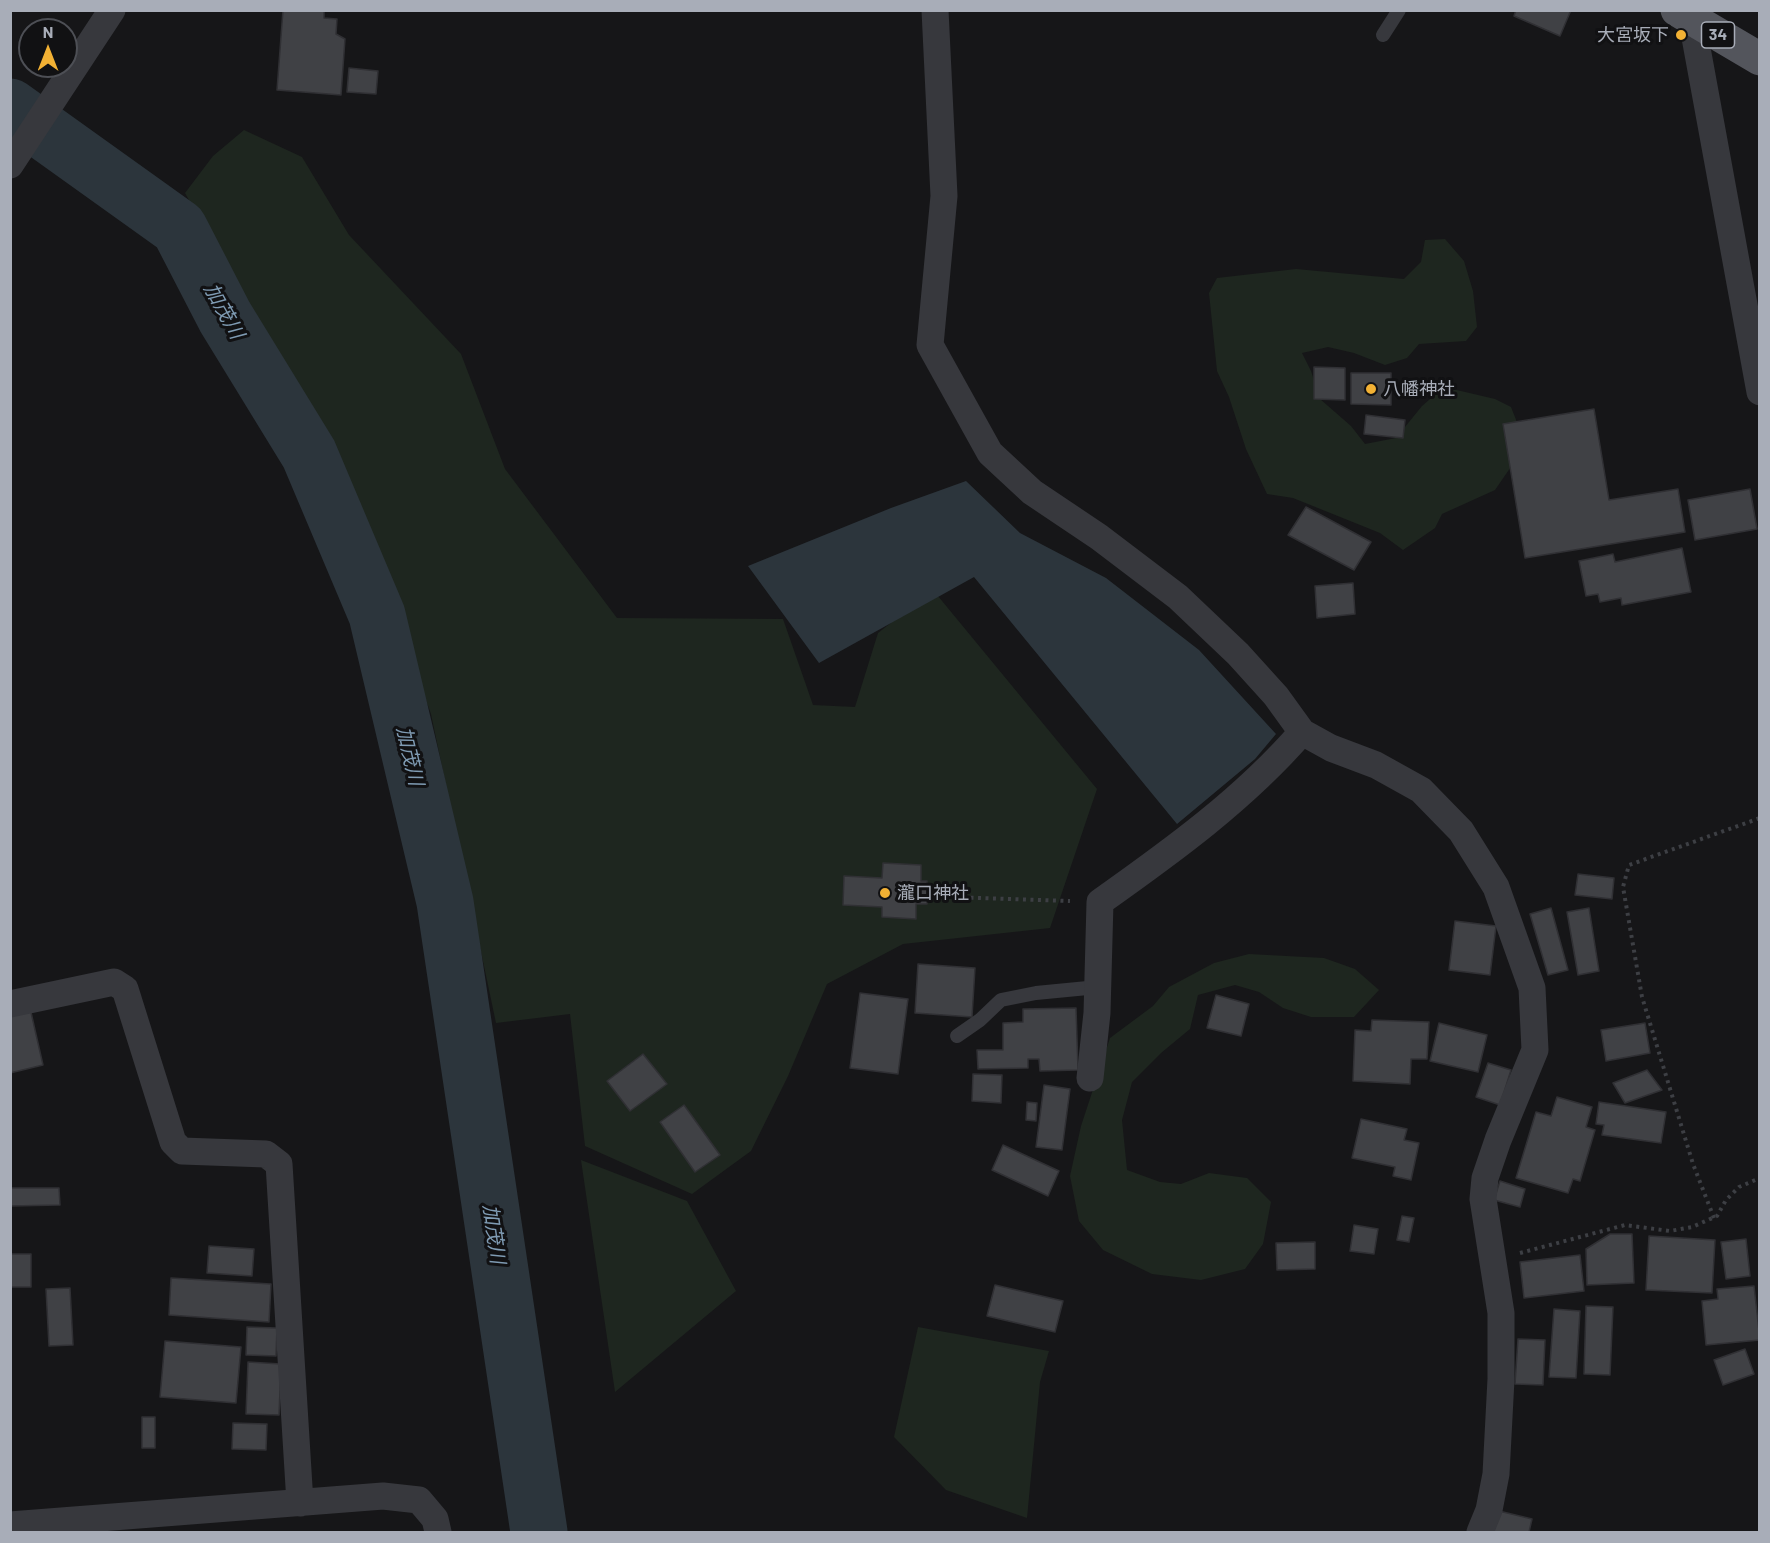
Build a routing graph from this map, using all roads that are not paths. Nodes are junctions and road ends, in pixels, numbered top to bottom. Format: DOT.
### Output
graph roads {
  1 [pos="112,10"];
  2 [pos="935,10"];
  3 [pos="1399,10"];
  4 [pos="1686,13"];
  5 [pos="1383,36"];
  6 [pos="1760,59"];
  7 [pos="10,165"];
  8 [pos="1760,392"];
  9 [pos="1302,732"];
  10 [pos="1098,987"];
  11 [pos="10,1005"];
  12 [pos="957,1036"];
  13 [pos="1090,1078"];
  14 [pos="300,1503"];
  15 [pos="10,1525"];
  16 [pos="438,1533"];
  17 [pos="1480,1533"];
  1 -- 7 [label="street"];
  2 -- 9 [label="street"];
  3 -- 5 [label="lane"];
  4 -- 6 [label="main road, 34"];
  4 -- 8 [label="street"];
  9 -- 10 [label="street"];
  9 -- 17 [label="street"];
  10 -- 12 [label="lane"];
  10 -- 13 [label="street"];
  11 -- 14 [label="street"];
  14 -- 15 [label="street"];
  14 -- 16 [label="street"];
}
